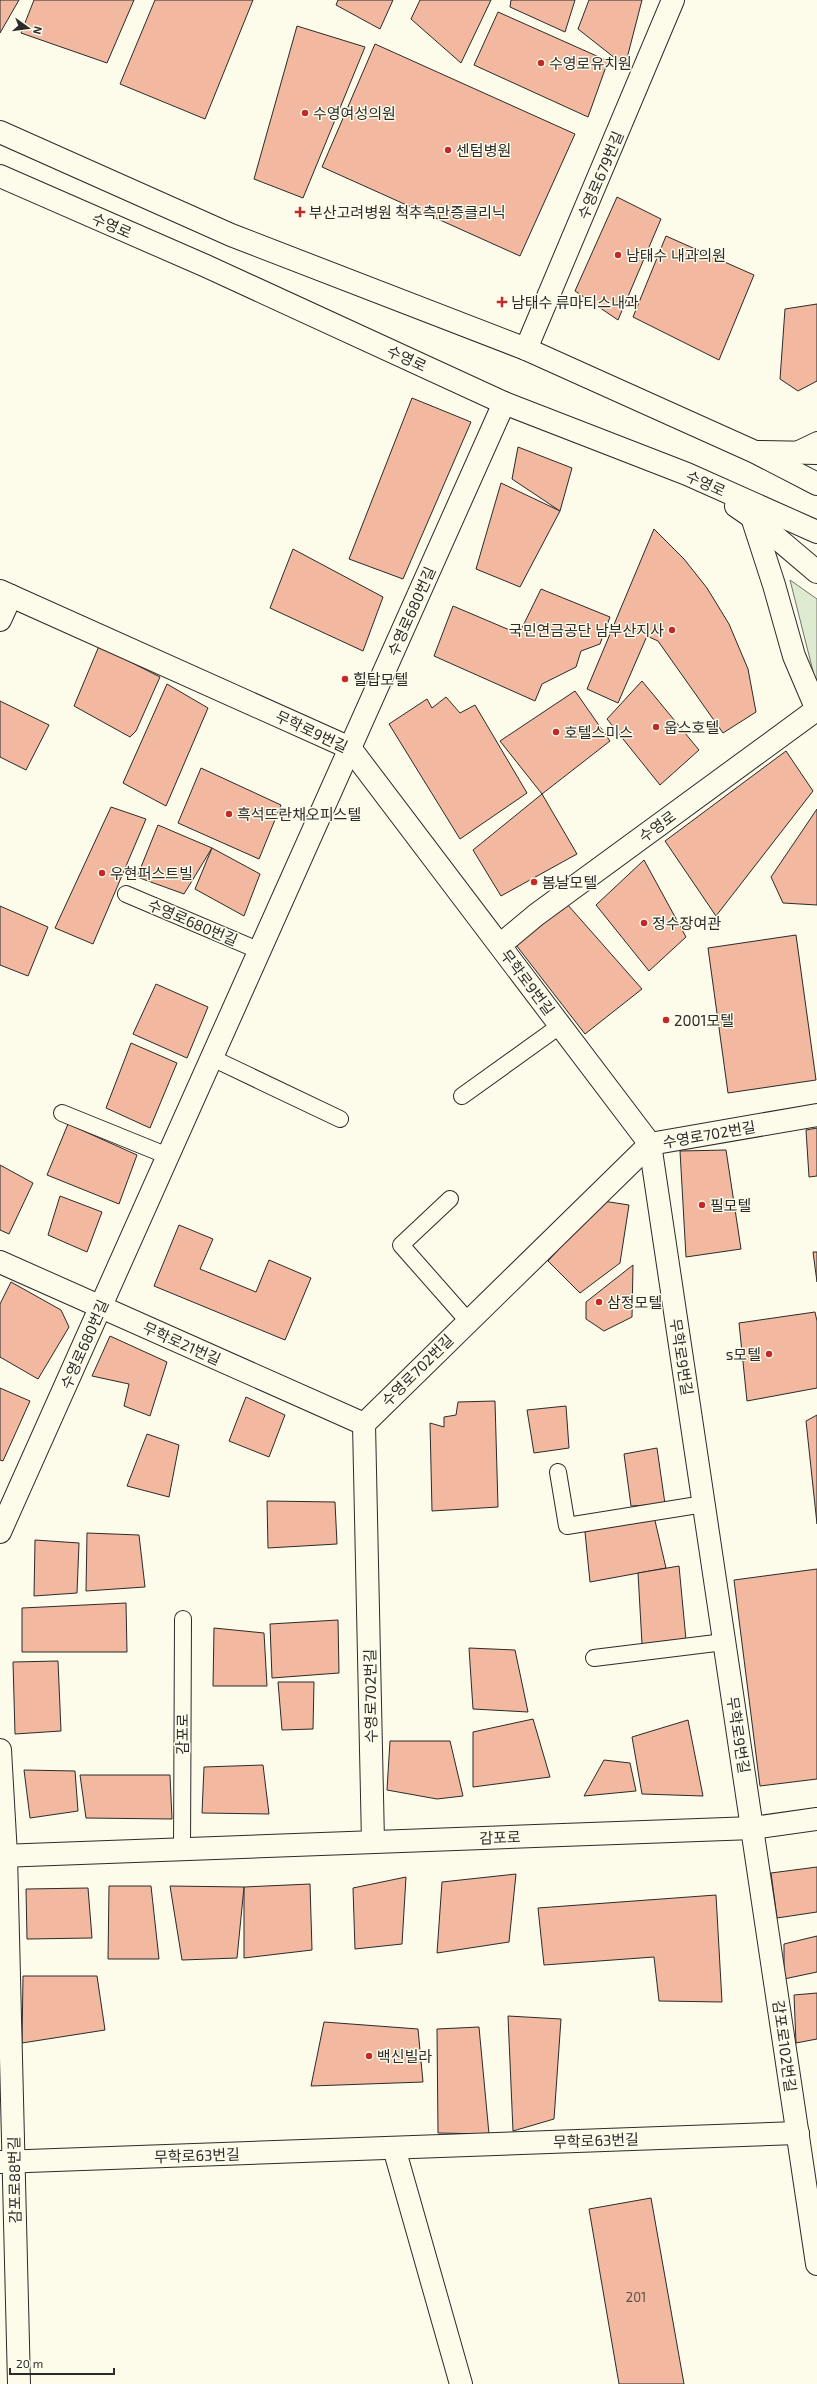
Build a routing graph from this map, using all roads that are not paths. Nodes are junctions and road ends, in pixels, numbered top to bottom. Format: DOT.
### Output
graph roads {
  1 [pos="673,0"];
  2 [pos="0,132"];
  3 [pos="0,176"];
  4 [pos="526,350"];
  5 [pos="504,403"];
  6 [pos="817,440"];
  7 [pos="794,451"];
  8 [pos="755,452"];
  9 [pos="817,453"];
  10 [pos="686,474"];
  11 [pos="817,484"];
  12 [pos="752,517"];
  13 [pos="817,532"];
  14 [pos="817,572"];
  15 [pos="6,593"];
  16 [pos="0,620"];
  17 [pos="816,710"];
  18 [pos="350,748"];
  19 [pos="126,894"];
  20 [pos="500,945"];
  21 [pos="260,951"];
  22 [pos="561,1025"];
  23 [pos="212,1058"];
  24 [pos="462,1096"];
  25 [pos="62,1113"];
  26 [pos="817,1116"];
  27 [pos="340,1119"];
  28 [pos="650,1144"];
  29 [pos="168,1156"];
  30 [pos="450,1199"];
  31 [pos="0,1262"];
  32 [pos="101,1307"];
  33 [pos="468,1321"];
  34 [pos="364,1424"];
  35 [pos="558,1472"];
  36 [pos="704,1504"];
  37 [pos="0,1532"];
  38 [pos="183,1619"];
  39 [pos="724,1642"];
  40 [pos="594,1658"];
  41 [pos="0,1750"];
  42 [pos="817,1819"];
  43 [pos="753,1828"];
  44 [pos="373,1842"];
  45 [pos="182,1849"];
  46 [pos="3,1856"];
  47 [pos="798,2133"];
  48 [pos="394,2148"];
  49 [pos="7,2162"];
  50 [pos="817,2264"];
  51 [pos="19,2384"];
  52 [pos="461,2384"];
  1 -- 4 [label="street, 수영로679번길"];
  2 -- 4 [label="street"];
  3 -- 5 [label="street, 수영로"];
  4 -- 8 [label="street"];
  5 -- 10 [label="street, 수영로"];
  5 -- 18 [label="street, 수영로680번길"];
  6 -- 7 [label="lane"];
  7 -- 8 [label="street"];
  7 -- 9 [label="street"];
  8 -- 11 [label="street"];
  10 -- 12 [label="street"];
  10 -- 13 [label="street, 수영로"];
  12 -- 14 [label="street"];
  12 -- 17 [label="street"];
  15 -- 16 [label="street"];
  15 -- 18 [label="street, 무학로9번길"];
  17 -- 20 [label="street, 수영로"];
  18 -- 20 [label="street, 무학로9번길"];
  18 -- 21 [label="street, 수영로680번길"];
  19 -- 21 [label="lane, 수영로680번길"];
  20 -- 22 [label="street, 무학로9번길"];
  21 -- 23 [label="street, 수영로680번길"];
  22 -- 24 [label="lane, 무학로9번길"];
  22 -- 28 [label="street, 무학로9번길"];
  23 -- 27 [label="lane"];
  23 -- 29 [label="street, 수영로680번길"];
  25 -- 29 [label="lane"];
  26 -- 28 [label="street, 수영로702번길"];
  28 -- 33 [label="street, 수영로702번길"];
  28 -- 36 [label="street, 무학로9번길"];
  29 -- 32 [label="street, 수영로680번길"];
  30 -- 33 [label="lane"];
  31 -- 32 [label="street, 무학로21번길"];
  32 -- 34 [label="street, 무학로21번길"];
  32 -- 37 [label="street, 수영로680번길"];
  33 -- 34 [label="street, 수영로702번길"];
  34 -- 44 [label="street, 수영로702번길"];
  35 -- 36 [label="lane"];
  36 -- 39 [label="street, 무학로9번길"];
  38 -- 45 [label="lane, 감포로"];
  39 -- 40 [label="lane"];
  39 -- 43 [label="street, 무학로9번길"];
  41 -- 46 [label="street"];
  42 -- 43 [label="street, 감포로"];
  43 -- 44 [label="street, 감포로"];
  43 -- 47 [label="street, 감포로102번길"];
  44 -- 45 [label="street, 감포로"];
  45 -- 46 [label="street, 감포로"];
  46 -- 49 [label="street, 감포로88번길"];
  47 -- 48 [label="street, 무학로63번길"];
  47 -- 50 [label="street, 감포로102번길"];
  48 -- 49 [label="street, 무학로63번길"];
  48 -- 52 [label="street"];
  49 -- 51 [label="street, 감포로88번길"];
}
